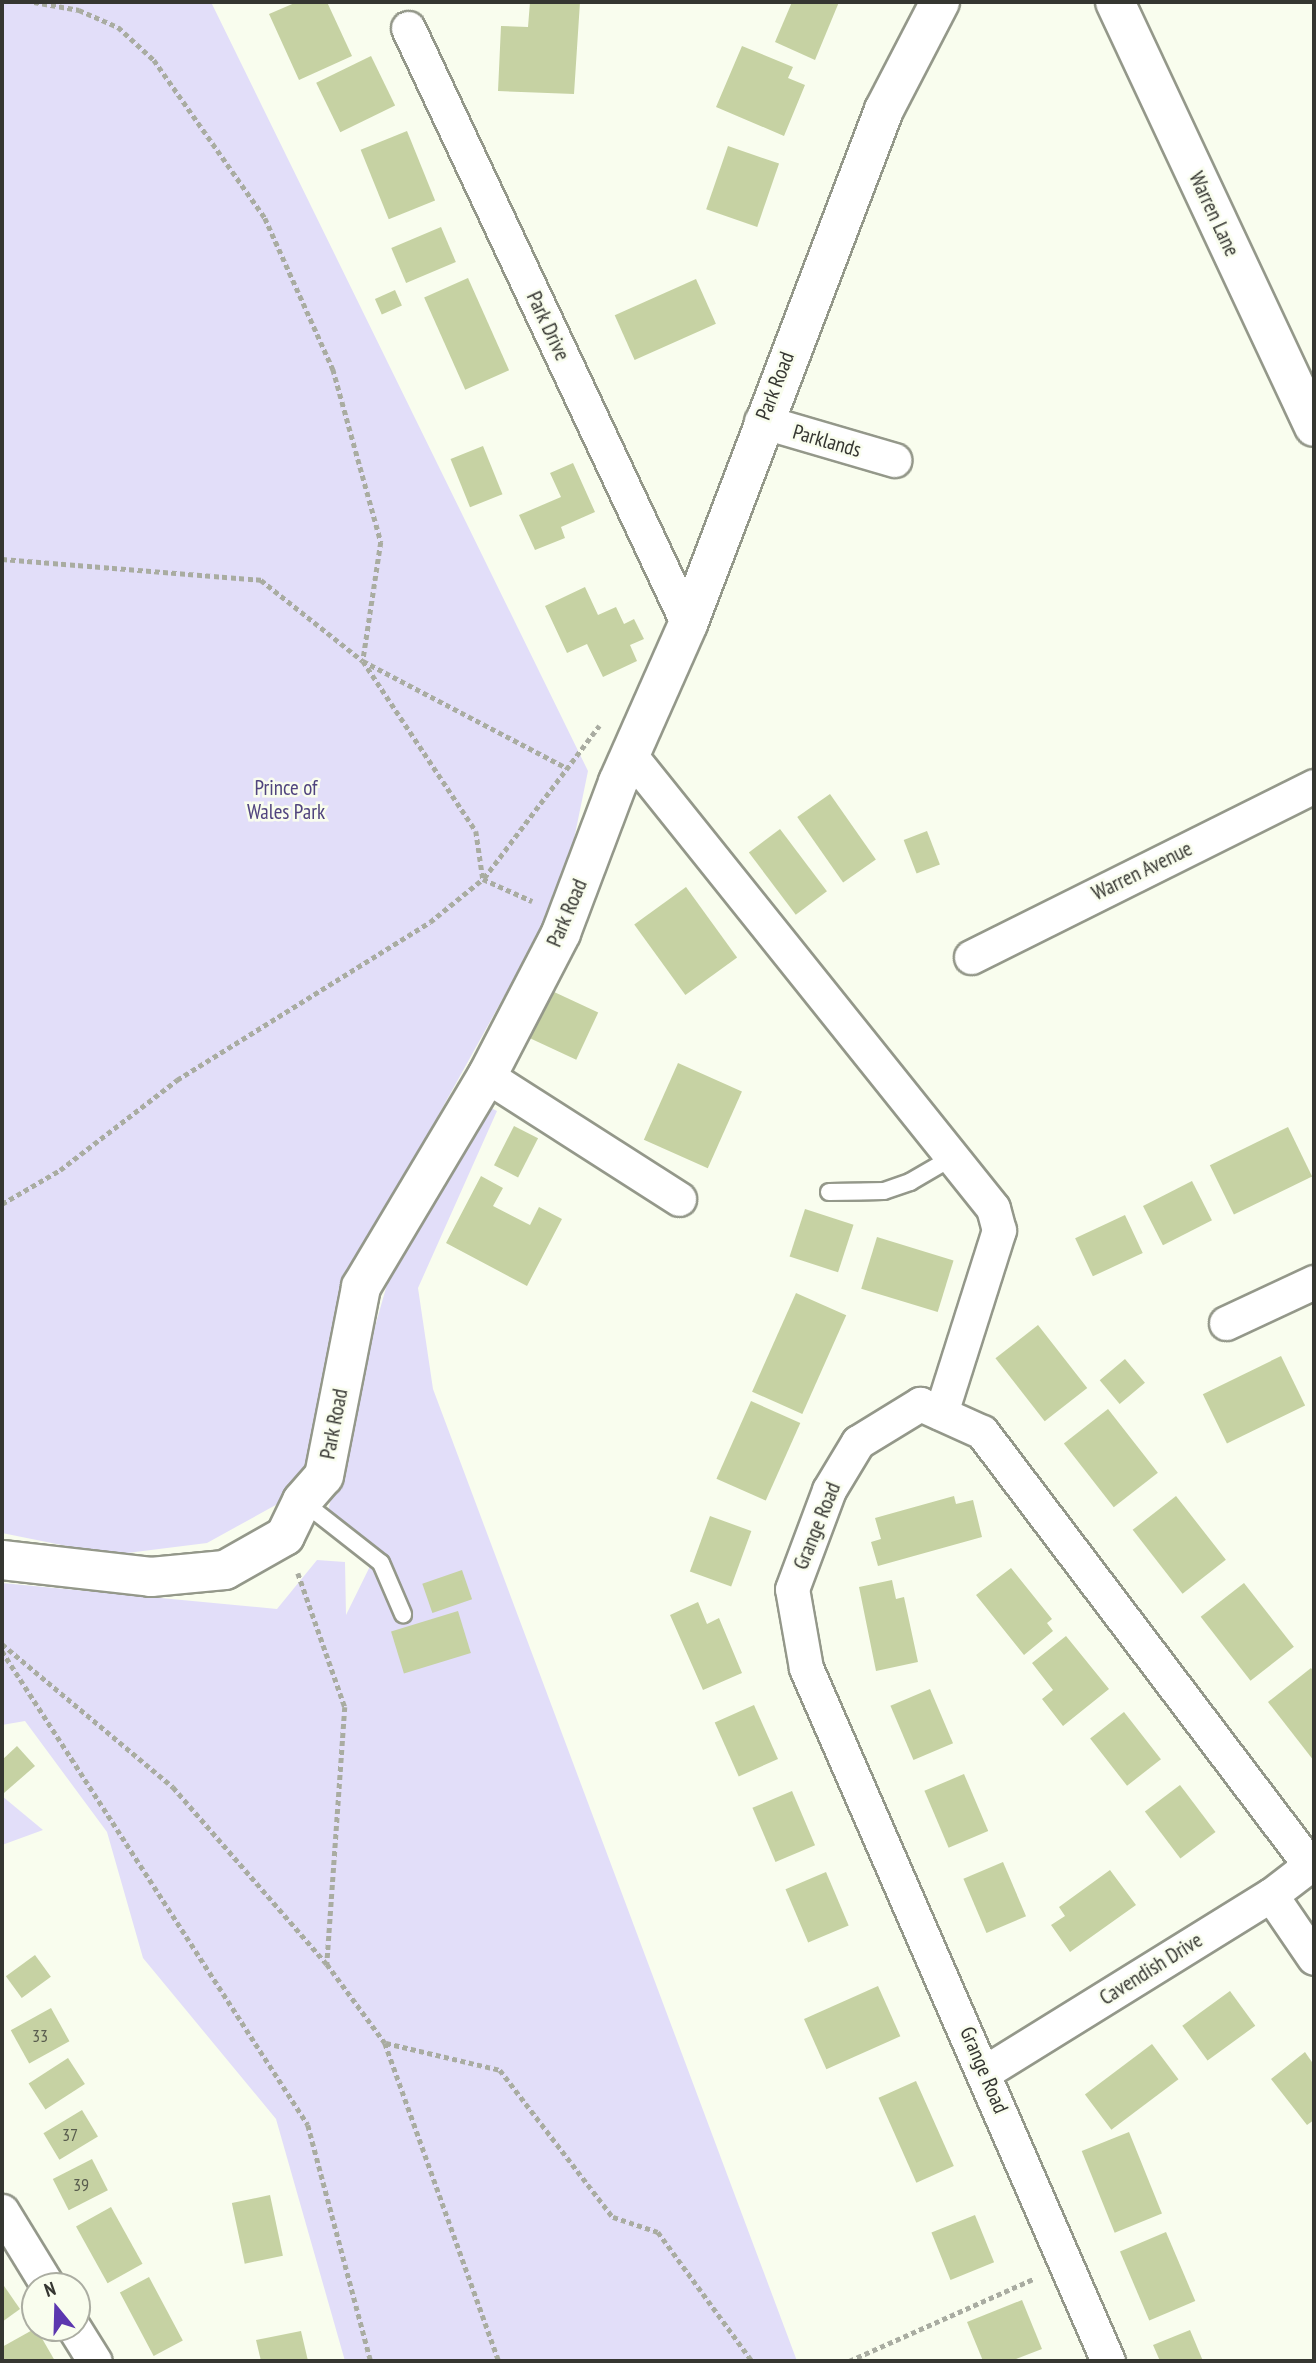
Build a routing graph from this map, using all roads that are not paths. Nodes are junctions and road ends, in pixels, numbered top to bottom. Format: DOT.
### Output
graph roads {
  1 [pos="940,2"];
  2 [pos="1115,2"];
  3 [pos="408,28"];
  4 [pos="761,421"];
  5 [pos="1314,426"];
  6 [pos="894,460"];
  7 [pos="688,624"];
  8 [pos="630,755"];
  9 [pos="1314,786"];
  10 [pos="971,957"];
  11 [pos="487,1076"];
  12 [pos="950,1158"];
  13 [pos="829,1192"];
  14 [pos="679,1199"];
  15 [pos="1314,1282"];
  16 [pos="1226,1323"];
  17 [pos="941,1413"];
  18 [pos="302,1501"];
  19 [pos="2,1560"];
  20 [pos="403,1614"];
  21 [pos="1312,1864"];
  22 [pos="1271,1895"];
  23 [pos="1314,1958"];
  24 [pos="985,2073"];
  25 [pos="2,2211"];
  26 [pos="39,2272"];
  27 [pos="83,2342"];
  28 [pos="95,2361"];
  29 [pos="1108,2361"];
  1 -- 4 [label="street, Park Road"];
  2 -- 5 [label="street, Warren Lane"];
  3 -- 7 [label="street, Park Drive"];
  4 -- 6 [label="street, Parklands"];
  4 -- 7 [label="street, Park Road"];
  7 -- 8 [label="street, Park Road"];
  8 -- 11 [label="street, Park Road"];
  8 -- 12 [label="street"];
  9 -- 10 [label="street, Warren Avenue"];
  11 -- 14 [label="street"];
  11 -- 18 [label="street, Park Road"];
  12 -- 13 [label="lane"];
  12 -- 17 [label="street"];
  15 -- 16 [label="street"];
  17 -- 21 [label="street, Grange Road"];
  17 -- 24 [label="street, Grange Road"];
  18 -- 19 [label="street, Park Road"];
  18 -- 20 [label="lane"];
  21 -- 22 [label="street, Cavendish Drive"];
  22 -- 23 [label="street"];
  22 -- 24 [label="street, Cavendish Drive"];
  24 -- 29 [label="street, Grange Road"];
  25 -- 26 [label="street"];
  27 -- 28 [label="street"];
}
